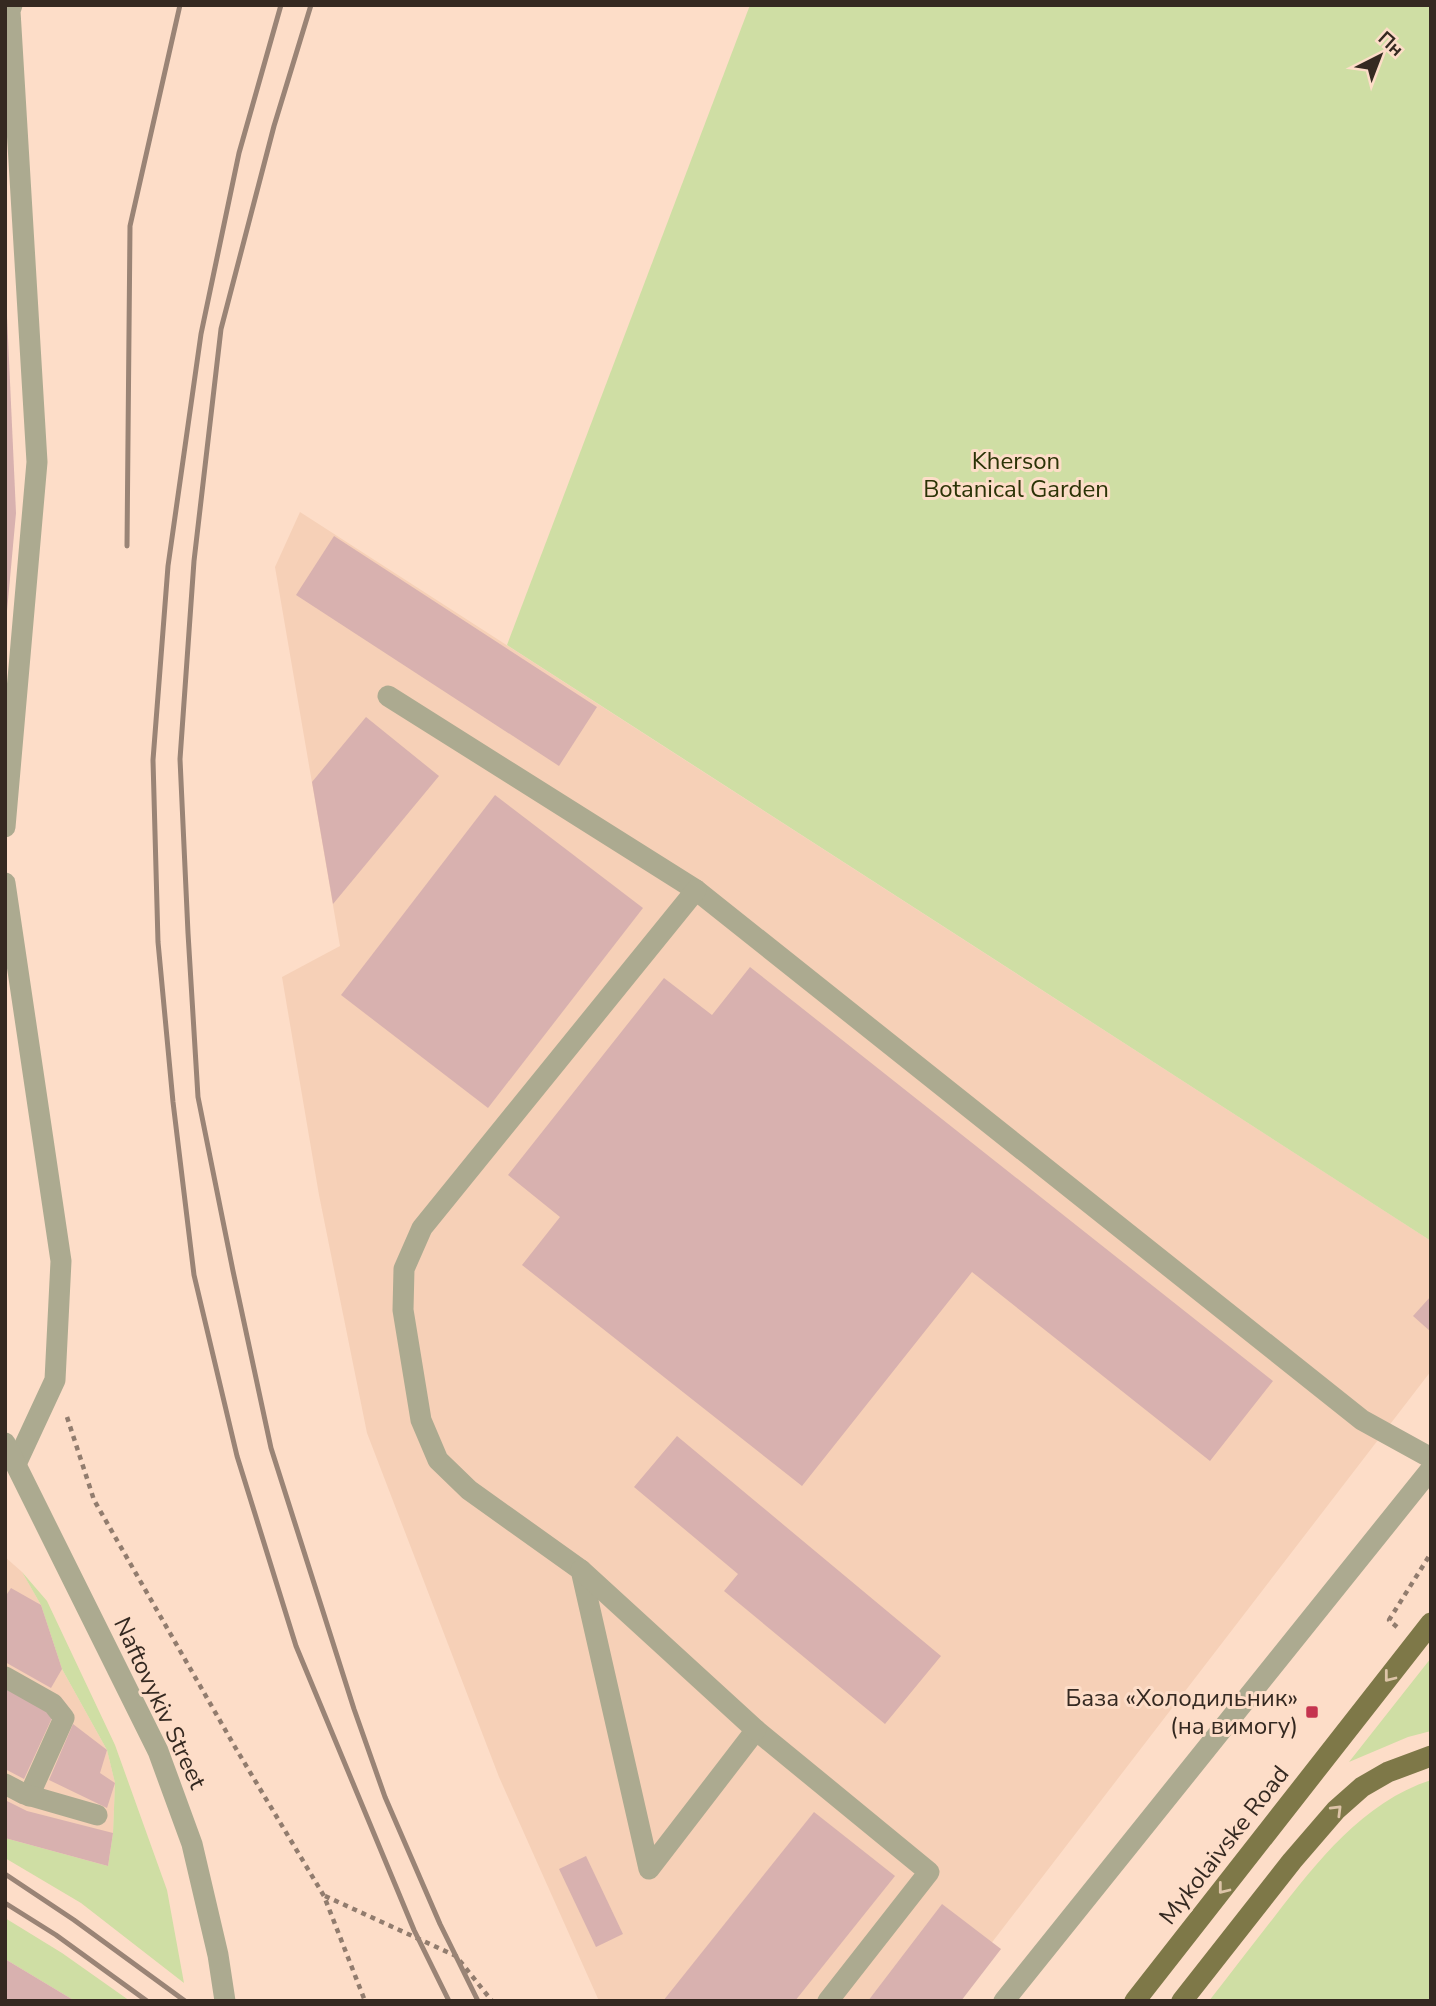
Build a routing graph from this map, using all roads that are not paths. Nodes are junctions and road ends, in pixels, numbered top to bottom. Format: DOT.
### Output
graph roads {
  1 [pos="12,5"];
  2 [pos="387,696"];
  3 [pos="5,827"];
  4 [pos="5,883"];
  5 [pos="696,890"];
  6 [pos="5,1443"];
  7 [pos="1431,1458"];
  8 [pos="11,1467"];
  9 [pos="1431,1469"];
  10 [pos="582,1570"];
  11 [pos="1431,1623"];
  12 [pos="5,1677"];
  13 [pos="755,1730"];
  14 [pos="1431,1756"];
  15 [pos="5,1784"];
  16 [pos="29,1796"];
  17 [pos="97,1815"];
  18 [pos="225,2001"];
  19 [pos="828,2001"];
  20 [pos="1004,2001"];
  21 [pos="1135,2001"];
  22 [pos="1182,2001"];
  1 -- 3 [label="street"];
  2 -- 5 [label="street"];
  4 -- 8 [label="street"];
  5 -- 7 [label="street"];
  5 -- 10 [label="street"];
  6 -- 8 [label="street, Naftovykiv Street"];
  8 -- 18 [label="street, Naftovykiv Street"];
  9 -- 20 [label="street"];
  10 -- 13 [label="street"];
  10 -- 13 [label="street"];
  11 -- 21 [label="main road, Mykolaivske Road, one-way"];
  12 -- 16 [label="street"];
  13 -- 19 [label="street"];
  22 -- 14 [label="main road, one-way"];
  15 -- 16 [label="street"];
  16 -- 17 [label="street"];
}
